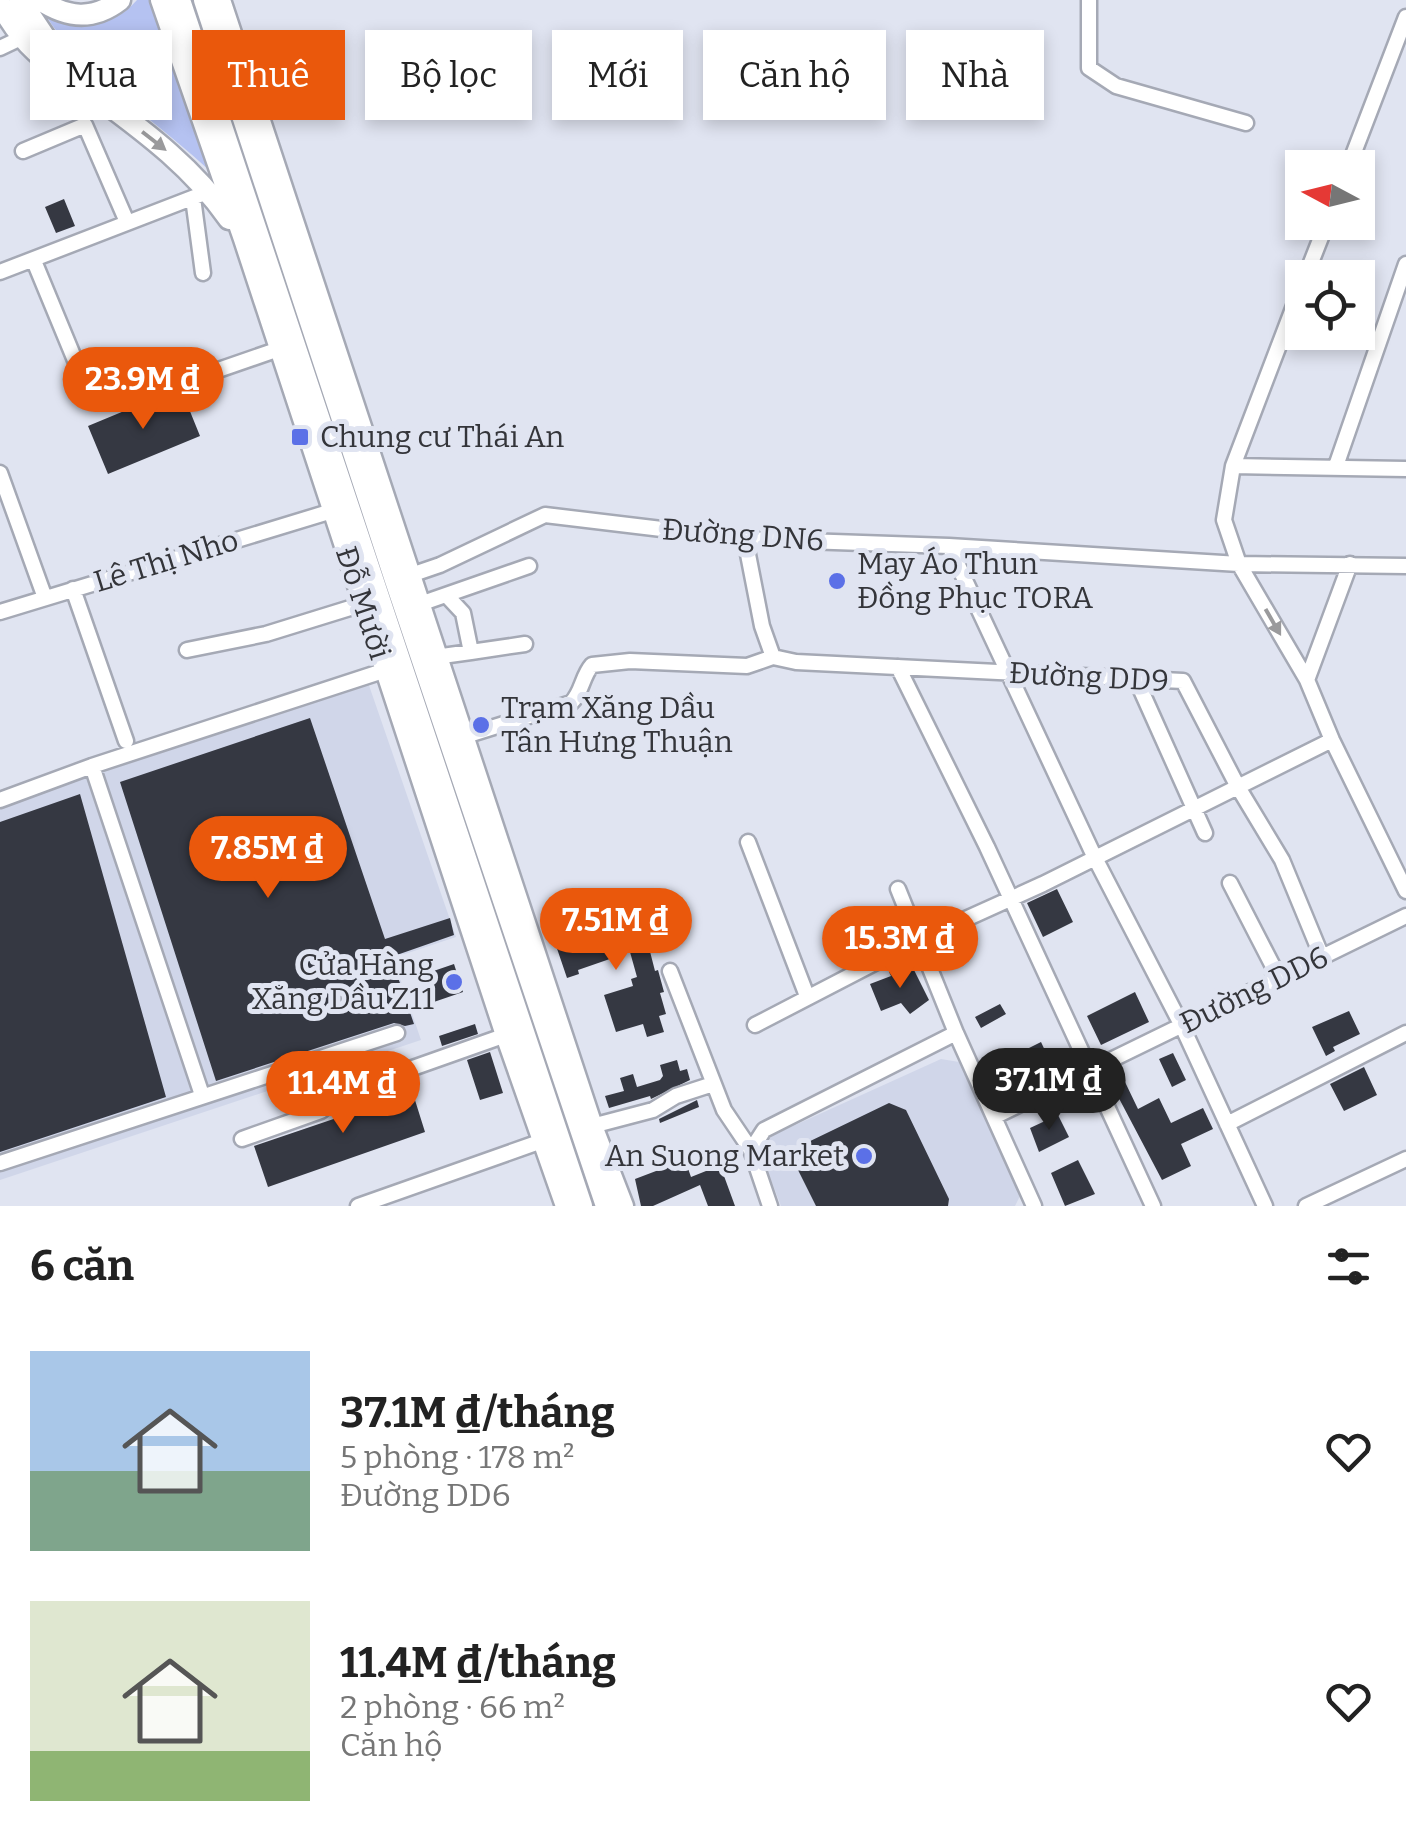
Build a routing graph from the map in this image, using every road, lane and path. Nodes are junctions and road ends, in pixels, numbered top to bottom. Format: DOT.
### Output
graph roads {
  1 [pos="20,0"];
  2 [pos="40,0"];
  3 [pos="120,0"];
  4 [pos="161,0"];
  5 [pos="180,0"];
  6 [pos="204,0"];
  7 [pos="220,0"];
  8 [pos="1089,0"];
  9 [pos="0,4"];
  10 [pos="1406,17"];
  11 [pos="40,30"];
  12 [pos="22,38"];
  13 [pos="0,48"];
  14 [pos="30,48"];
  15 [pos="126,120"];
  16 [pos="1246,122"];
  17 [pos="1355,150"];
  18 [pos="23,151"];
  19 [pos="244,189"];
  20 [pos="201,194"];
  21 [pos="126,222"];
  22 [pos="244,239"];
  23 [pos="34,261"];
  24 [pos="1406,264"];
  25 [pos="0,272"];
  26 [pos="203,272"];
  27 [pos="274,284"];
  28 [pos="1285,329"];
  29 [pos="279,350"];
  30 [pos="77,366"];
  31 [pos="146,395"];
  32 [pos="1232,466"];
  33 [pos="1336,466"];
  34 [pos="1406,469"];
  35 [pos="0,473"];
  36 [pos="339,509"];
  37 [pos="746,539"];
  38 [pos="949,546"];
  39 [pos="1239,564"];
  40 [pos="1350,564"];
  41 [pos="529,566"];
  42 [pos="1406,566"];
  43 [pos="401,578"];
  44 [pos="73,589"];
  45 [pos="448,597"];
  46 [pos="45,598"];
  47 [pos="363,604"];
  48 [pos="418,604"];
  49 [pos="0,612"];
  50 [pos="525,644"];
  51 [pos="187,650"];
  52 [pos="470,652"];
  53 [pos="435,657"];
  54 [pos="773,657"];
  55 [pos="898,667"];
  56 [pos="386,670"];
  57 [pos="1008,672"];
  58 [pos="1136,678"];
  59 [pos="1307,680"];
  60 [pos="462,737"];
  61 [pos="1332,740"];
  62 [pos="126,741"];
  63 [pos="92,766"];
  64 [pos="1238,787"];
  65 [pos="0,800"];
  66 [pos="1193,809"];
  67 [pos="1205,833"];
  68 [pos="748,842"];
  69 [pos="1094,858"];
  70 [pos="1230,883"];
  71 [pos="898,889"];
  72 [pos="1406,891"];
  73 [pos="1010,900"];
  74 [pos="1406,916"];
  75 [pos="917,941"];
  76 [pos="1322,957"];
  77 [pos="670,971"];
  78 [pos="1278,978"];
  79 [pos="807,996"];
  80 [pos="755,1025"];
  81 [pos="1182,1026"];
  82 [pos="956,1033"];
  83 [pos="1406,1033"];
  84 [pos="396,1034"];
  85 [pos="506,1036"];
  86 [pos="1089,1070"];
  87 [pos="712,1084"];
  88 [pos="202,1095"];
  89 [pos="994,1117"];
  90 [pos="1227,1124"];
  91 [pos="592,1126"];
  92 [pos="242,1139"];
  93 [pos="542,1142"];
  94 [pos="750,1150"];
  95 [pos="1406,1158"];
  96 [pos="0,1163"];
  97 [pos="358,1206"];
  98 [pos="566,1206"];
  99 [pos="582,1206"];
  100 [pos="606,1206"];
  101 [pos="622,1206"];
  102 [pos="770,1206"];
  103 [pos="1034,1206"];
  104 [pos="1152,1206"];
  105 [pos="1266,1206"];
  106 [pos="1306,1206"];
  1 -- 11 [label="highway"];
  2 -- 3 [label="highway"];
  4 -- 22 [label="highway, Đỗ Mười"];
  5 -- 19 [label="highway, Đỗ Mười"];
  6 -- 43 [label="highway, Đỗ Mười"];
  7 -- 43 [label="highway, Đỗ Mười"];
  8 -- 16 [label="street"];
  9 -- 12 [label="highway"];
  10 -- 17 [label="street"];
  12 -- 13 [label="street"];
  12 -- 14 [label="highway"];
  15 -- 20 [label="highway, one-way"];
  18 -- 21 [label="street"];
  19 -- 22 [label="highway"];
  19 -- 27 [label="highway, Đỗ Mười"];
  20 -- 21 [label="street"];
  20 -- 22 [label="highway"];
  20 -- 26 [label="street"];
  21 -- 23 [label="street"];
  22 -- 27 [label="highway"];
  22 -- 29 [label="highway, Đỗ Mười"];
  23 -- 25 [label="street"];
  23 -- 30 [label="street"];
  24 -- 33 [label="street"];
  27 -- 36 [label="highway, Đỗ Mười"];
  28 -- 32 [label="street"];
  29 -- 31 [label="street"];
  29 -- 36 [label="highway, Đỗ Mười"];
  32 -- 33 [label="street"];
  32 -- 39 [label="street"];
  33 -- 34 [label="street"];
  35 -- 46 [label="street"];
  36 -- 44 [label="street, Lê Thị Nho"];
  36 -- 47 [label="highway, Đỗ Mười"];
  36 -- 99 [label="highway, Đỗ Mười"];
  37 -- 38 [label="street, Đường DN6"];
  37 -- 43 [label="street, Đường DN6"];
  37 -- 54 [label="street"];
  38 -- 39 [label="street, Đường DN6"];
  38 -- 57 [label="street"];
  39 -- 40 [label="street, Đường DN6"];
  39 -- 59 [label="street, one-way"];
  40 -- 42 [label="street, Đường DN6"];
  40 -- 59 [label="street"];
  41 -- 45 [label="street"];
  43 -- 48 [label="highway, Đỗ Mười"];
  43 -- 100 [label="highway, Đỗ Mười"];
  44 -- 46 [label="street, Lê Thị Nho"];
  44 -- 62 [label="street"];
  45 -- 48 [label="street"];
  45 -- 52 [label="street"];
  46 -- 49 [label="street, Lê Thị Nho"];
  47 -- 51 [label="street"];
  47 -- 56 [label="highway, Đỗ Mười"];
  48 -- 53 [label="highway, Đỗ Mười"];
  50 -- 52 [label="street"];
  52 -- 53 [label="street"];
  53 -- 60 [label="highway, Đỗ Mười"];
  54 -- 55 [label="street, Đường DD9"];
  54 -- 60 [label="street, Đường DD9"];
  55 -- 57 [label="street, Đường DD9"];
  55 -- 73 [label="street"];
  56 -- 63 [label="street"];
  56 -- 85 [label="highway, Đỗ Mười"];
  57 -- 58 [label="street, Đường DD9"];
  57 -- 69 [label="street"];
  58 -- 64 [label="street, Đường DD9"];
  58 -- 66 [label="street"];
  59 -- 61 [label="street"];
  60 -- 91 [label="highway, Đỗ Mười"];
  61 -- 64 [label="street"];
  61 -- 72 [label="street"];
  63 -- 65 [label="street"];
  63 -- 88 [label="street"];
  64 -- 66 [label="street"];
  64 -- 76 [label="street"];
  66 -- 67 [label="street"];
  66 -- 69 [label="street"];
  68 -- 79 [label="street"];
  69 -- 73 [label="street"];
  69 -- 81 [label="street"];
  70 -- 78 [label="street"];
  71 -- 75 [label="street"];
  73 -- 75 [label="street"];
  73 -- 86 [label="street"];
  74 -- 76 [label="street, Đường DD6"];
  75 -- 79 [label="street"];
  75 -- 82 [label="street"];
  76 -- 78 [label="street, Đường DD6"];
  77 -- 87 [label="street"];
  78 -- 81 [label="street, Đường DD6"];
  79 -- 80 [label="street"];
  81 -- 86 [label="street, Đường DD6"];
  81 -- 90 [label="street"];
  82 -- 89 [label="street"];
  82 -- 94 [label="street"];
  83 -- 90 [label="street"];
  84 -- 88 [label="street"];
  85 -- 92 [label="street"];
  85 -- 93 [label="highway, Đỗ Mười"];
  86 -- 89 [label="street, Đường DD6"];
  86 -- 104 [label="street"];
  87 -- 91 [label="street"];
  87 -- 94 [label="street"];
  88 -- 96 [label="street"];
  89 -- 103 [label="street"];
  90 -- 105 [label="street"];
  91 -- 101 [label="highway, Đỗ Mười"];
  93 -- 97 [label="street"];
  93 -- 98 [label="highway, Đỗ Mười"];
  94 -- 102 [label="street"];
  95 -- 106 [label="street"];
}
